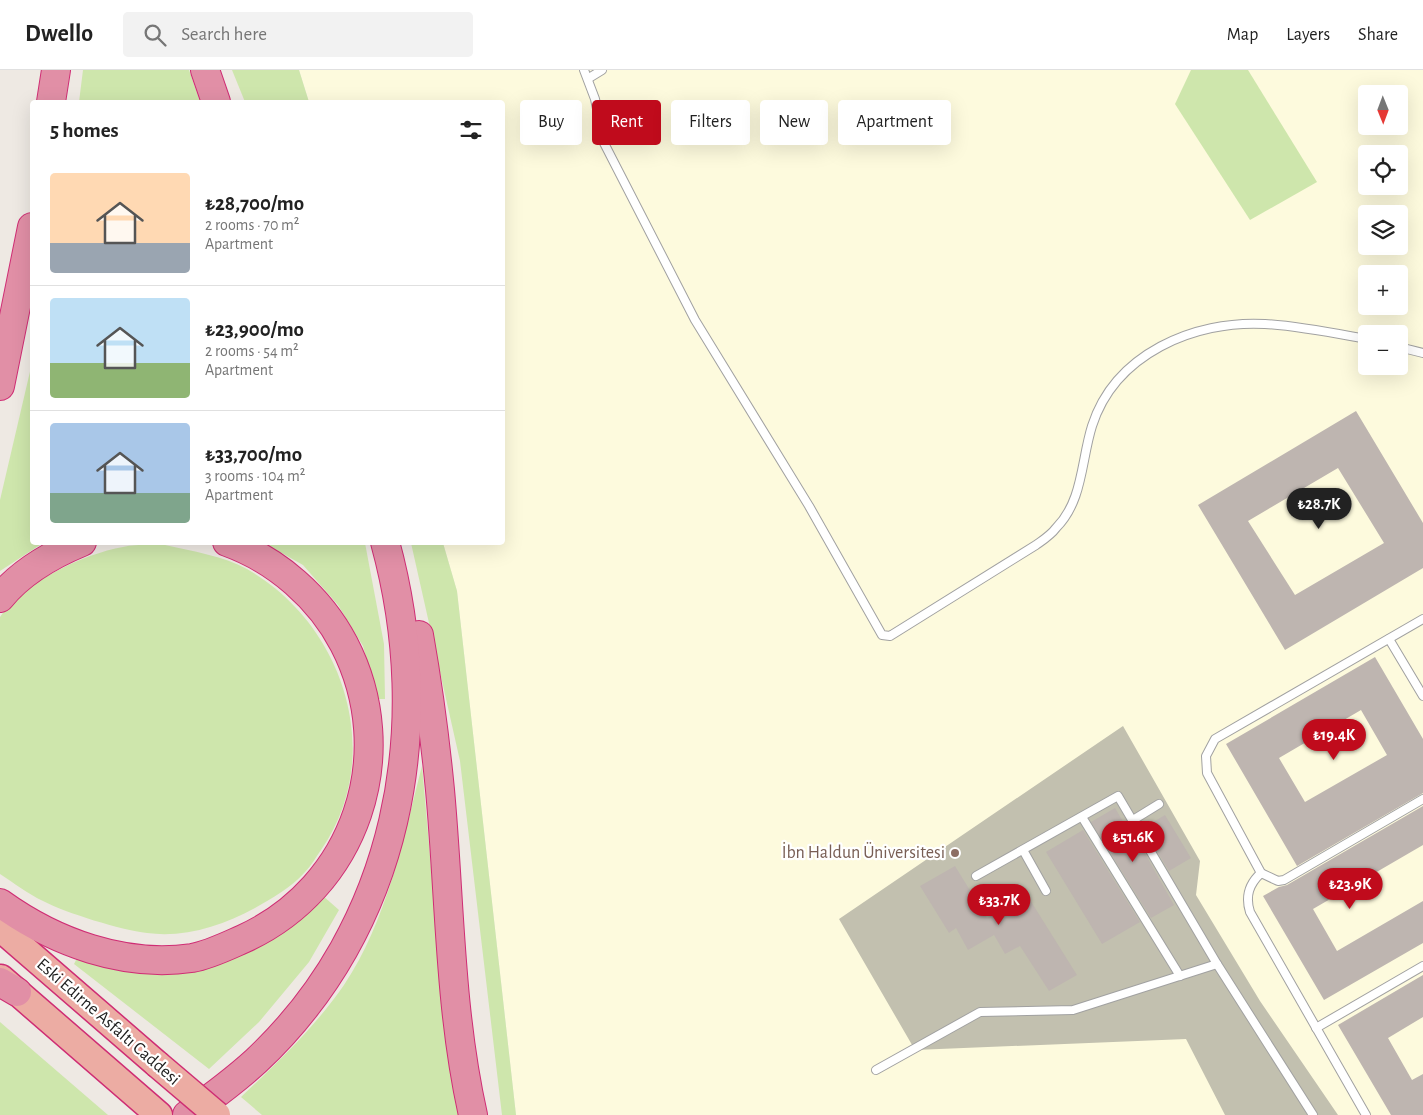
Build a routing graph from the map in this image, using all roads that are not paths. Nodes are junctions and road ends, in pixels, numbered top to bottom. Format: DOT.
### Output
graph roads {
  1 [pos="56,70"];
  2 [pos="205,70"];
  3 [pos="584,70"];
  4 [pos="602,70"];
  5 [pos="589,78"];
  6 [pos="51,100"];
  7 [pos="215,100"];
  8 [pos="30,237"];
  9 [pos="1358,338"];
  10 [pos="1408,349"];
  11 [pos="1423,353"];
  12 [pos="0,386"];
  13 [pos="74,545"];
  14 [pos="234,545"];
  15 [pos="386,545"];
  16 [pos="400,545"];
  17 [pos="0,598"];
  18 [pos="1423,619"];
  19 [pos="1389,639"];
  20 [pos="1423,696"];
  21 [pos="1423,799"];
  22 [pos="1159,804"];
  23 [pos="1082,817"];
  24 [pos="1133,820"];
  25 [pos="1023,850"];
  26 [pos="1261,873"];
  27 [pos="976,876"];
  28 [pos="1046,891"];
  29 [pos="0,903"];
  30 [pos="0,928"];
  31 [pos="1217,964"];
  32 [pos="1423,966"];
  33 [pos="1180,976"];
  34 [pos="6,984"];
  35 [pos="1316,1028"];
  36 [pos="876,1070"];
  37 [pos="159,1115"];
  38 [pos="187,1115"];
  39 [pos="217,1115"];
  40 [pos="473,1115"];
  41 [pos="1313,1115"];
  42 [pos="1366,1115"];
  1 -- 6 [label="highway"];
  2 -- 7 [label="highway"];
  3 -- 5 [label="lane"];
  4 -- 5 [label="lane"];
  5 -- 9 [label="lane"];
  8 -- 12 [label="highway"];
  10 -- 11 [label="lane"];
  13 -- 17 [label="highway"];
  14 -- 29 [label="highway"];
  15 -- 38 [label="highway"];
  16 -- 40 [label="highway"];
  18 -- 19 [label="lane"];
  19 -- 20 [label="lane"];
  19 -- 26 [label="lane"];
  21 -- 26 [label="lane"];
  22 -- 24 [label="lane"];
  23 -- 24 [label="lane"];
  23 -- 25 [label="lane"];
  23 -- 33 [label="lane"];
  24 -- 31 [label="lane"];
  25 -- 27 [label="lane"];
  25 -- 28 [label="lane"];
  26 -- 35 [label="lane"];
  30 -- 39 [label="highway, Eski Edirne Asfaltı Caddesi, bridge"];
  31 -- 33 [label="lane"];
  31 -- 41 [label="lane"];
  32 -- 35 [label="lane"];
  33 -- 36 [label="lane"];
  34 -- 37 [label="highway, Eski Edirne Asfaltı Caddesi"];
  35 -- 42 [label="lane"];
}
